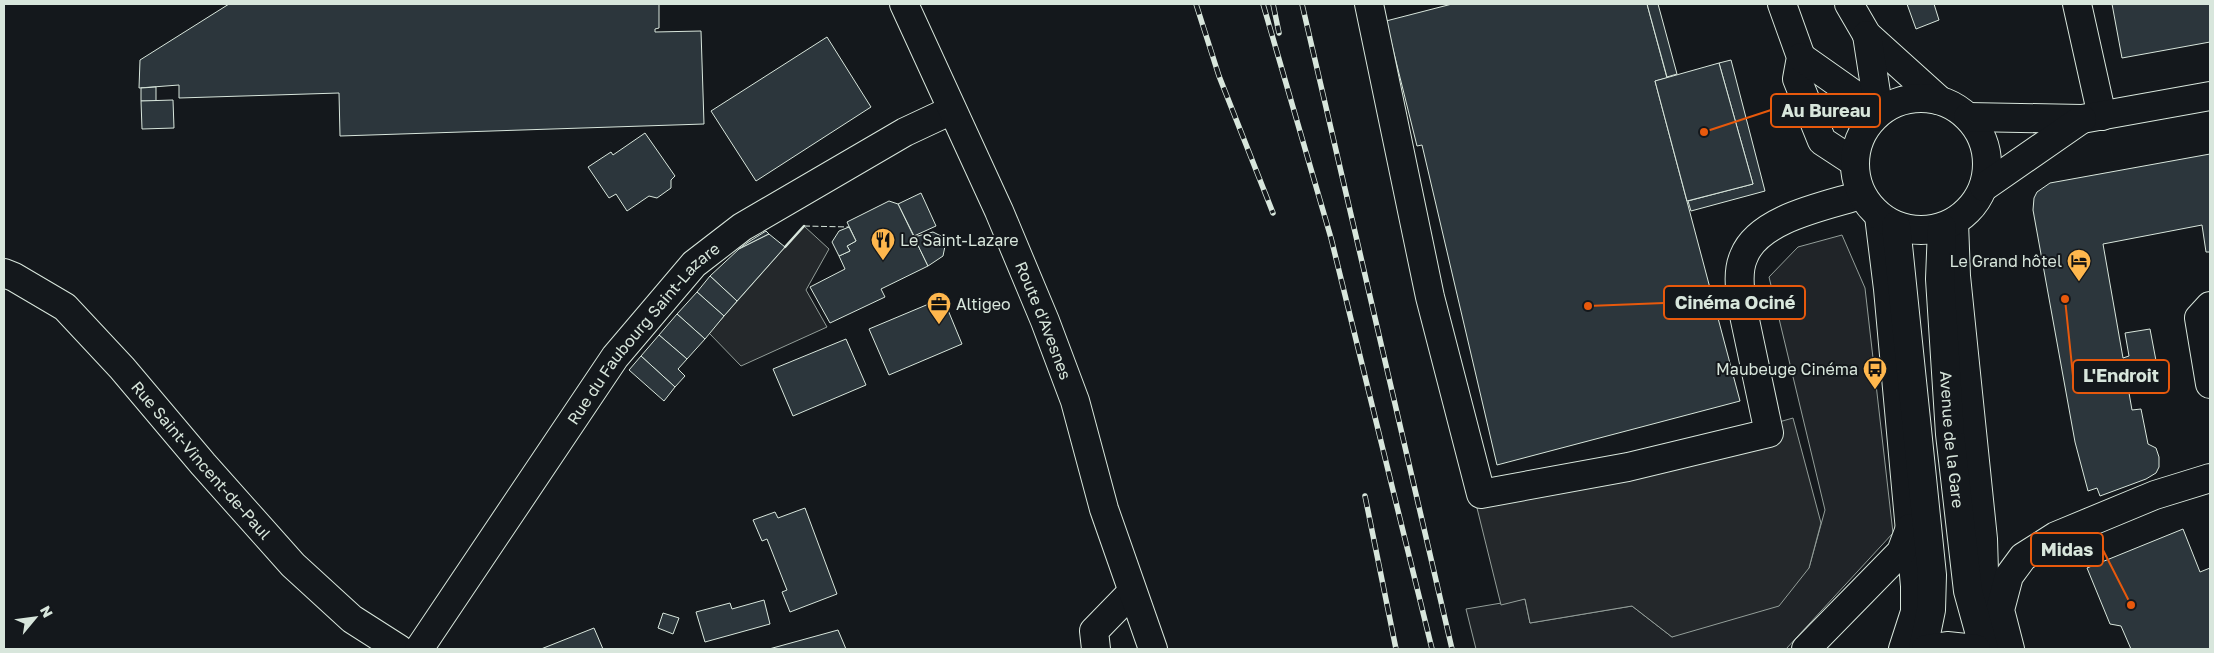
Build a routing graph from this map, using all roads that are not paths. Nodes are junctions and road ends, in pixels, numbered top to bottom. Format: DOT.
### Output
graph roads {
  1 [pos="904,4"];
  2 [pos="1369,4"];
  3 [pos="1782,4"];
  4 [pos="1849,4"];
  5 [pos="2077,4"];
  6 [pos="1867,35"];
  7 [pos="1802,57"];
  8 [pos="2210,96"];
  9 [pos="1939,100"];
  10 [pos="952,110"];
  11 [pos="1879,112"];
  12 [pos="1968,116"];
  13 [pos="2092,118"];
  14 [pos="1854,162"];
  15 [pos="1984,187"];
  16 [pos="1861,195"];
  17 [pos="1888,221"];
  18 [pos="1948,225"];
  19 [pos="4,273"];
  20 [pos="2210,306"];
  21 [pos="2210,384"];
  22 [pos="2210,478"];
  23 [pos="1910,528"];
  24 [pos="1132,592"];
  25 [pos="1980,642"];
  26 [pos="400,649"];
  27 [pos="419,649"];
  28 [pos="1096,649"];
  29 [pos="1152,649"];
  30 [pos="1806,649"];
  31 [pos="1903,649"];
  32 [pos="1924,649"];
  33 [pos="2010,649"];
  1 -- 10 [label="street, Route d'Avesnes"];
  2 -- 16 [label="street"];
  3 -- 7 [label="street"];
  4 -- 6 [label="street"];
  5 -- 13 [label="street"];
  6 -- 9 [label="street"];
  6 -- 11 [label="street"];
  7 -- 11 [label="street"];
  7 -- 14 [label="street"];
  8 -- 13 [label="street"];
  9 -- 11 [label="street"];
  9 -- 12 [label="street"];
  10 -- 24 [label="street, Route d'Avesnes"];
  10 -- 27 [label="street, Rue du Faubourg Saint-Lazare"];
  11 -- 14 [label="street"];
  12 -- 13 [label="street"];
  12 -- 15 [label="street"];
  13 -- 15 [label="street"];
  14 -- 16 [label="street"];
  15 -- 18 [label="street"];
  16 -- 17 [label="street"];
  17 -- 18 [label="street"];
  17 -- 23 [label="street"];
  17 -- 32 [label="street"];
  18 -- 25 [label="street, Avenue de la Gare"];
  19 -- 26 [label="street, Rue Saint-Vincent-de-Paul"];
  20 -- 21 [label="street"];
  22 -- 33 [label="street"];
  23 -- 30 [label="street"];
  23 -- 31 [label="street"];
  24 -- 28 [label="street"];
  24 -- 29 [label="street, Route d'Avesnes"];
  25 -- 32 [label="street"];
}
